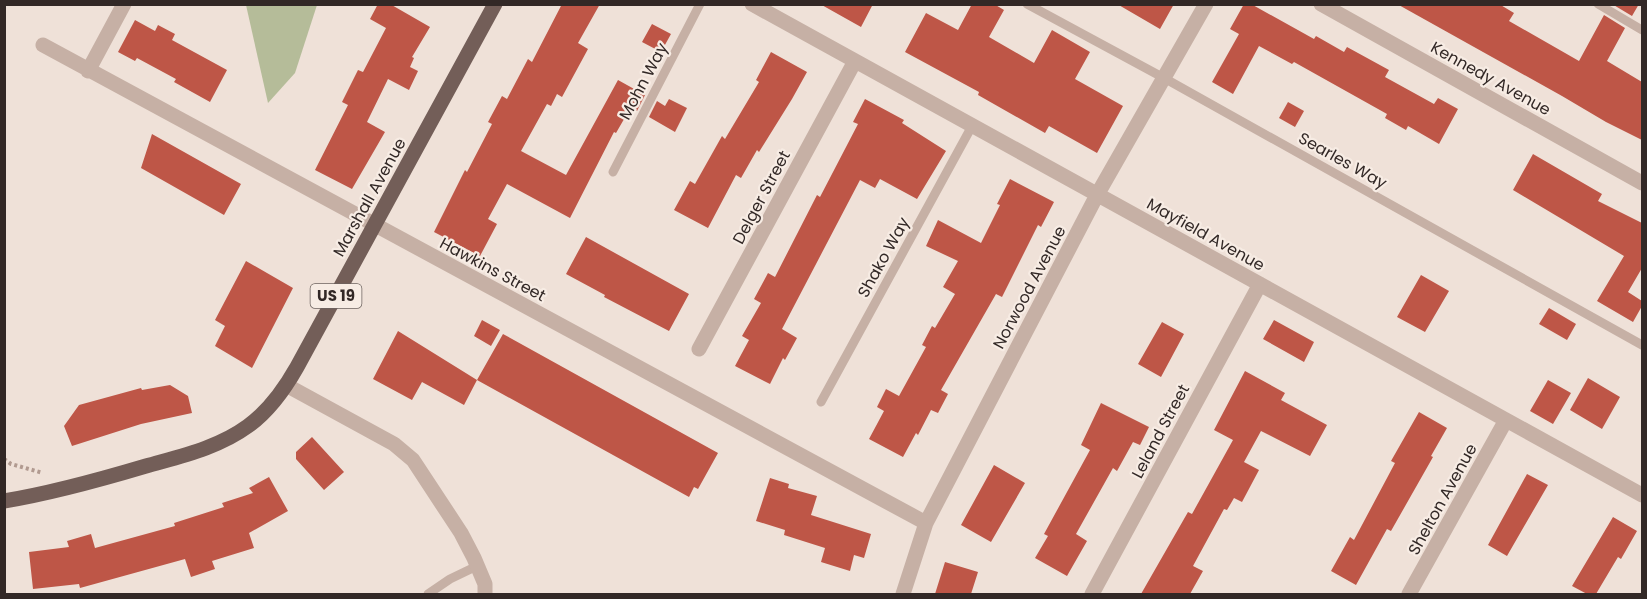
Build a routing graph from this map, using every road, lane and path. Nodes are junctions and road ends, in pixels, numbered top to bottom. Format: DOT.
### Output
graph roads {
  1 [pos="124,4"];
  2 [pos="495,4"];
  3 [pos="700,4"];
  4 [pos="752,4"];
  5 [pos="1027,4"];
  6 [pos="1206,4"];
  7 [pos="1321,4"];
  8 [pos="1598,4"];
  9 [pos="1642,30"];
  10 [pos="43,45"];
  11 [pos="855,61"];
  12 [pos="88,70"];
  13 [pos="1164,78"];
  14 [pos="972,126"];
  15 [pos="613,172"];
  16 [pos="1642,183"];
  17 [pos="1098,195"];
  18 [pos="374,225"];
  19 [pos="1260,284"];
  20 [pos="1642,345"];
  21 [pos="699,349"];
  22 [pos="286,385"];
  23 [pos="821,402"];
  24 [pos="1506,420"];
  25 [pos="1642,495"];
  26 [pos="4,501"];
  27 [pos="926,523"];
  28 [pos="477,566"];
  29 [pos="428,594"];
  30 [pos="486,594"];
  31 [pos="903,594"];
  32 [pos="1092,594"];
  33 [pos="1409,594"];
  1 -- 12 [label="street"];
  2 -- 18 [label="main road, Marshall Avenue / US 19"];
  3 -- 15 [label="lane, Mohn Way"];
  4 -- 11 [label="street, Mayfield Avenue"];
  5 -- 13 [label="lane, Searles Way"];
  6 -- 13 [label="street, Norwood Avenue"];
  7 -- 16 [label="street, Kennedy Avenue"];
  8 -- 9 [label="lane"];
  10 -- 12 [label="street, Hawkins Street"];
  11 -- 14 [label="street, Mayfield Avenue"];
  11 -- 21 [label="street, Delger Street"];
  12 -- 18 [label="street, Hawkins Street"];
  13 -- 17 [label="street, Norwood Avenue"];
  13 -- 20 [label="lane, Searles Way"];
  14 -- 17 [label="street, Mayfield Avenue"];
  14 -- 23 [label="lane, Shako Way"];
  17 -- 19 [label="street, Mayfield Avenue"];
  17 -- 27 [label="street, Norwood Avenue"];
  18 -- 22 [label="main road, Marshall Avenue / US 19"];
  18 -- 27 [label="street, Hawkins Street"];
  19 -- 24 [label="street, Mayfield Avenue"];
  19 -- 32 [label="street, Leland Street"];
  22 -- 26 [label="main road, Marshall Avenue / US 19"];
  22 -- 28 [label="street"];
  24 -- 25 [label="street, Mayfield Avenue"];
  24 -- 33 [label="street, Shelton Avenue"];
  27 -- 31 [label="street, Norwood Avenue"];
  28 -- 29 [label="lane"];
  28 -- 30 [label="street"];
}
